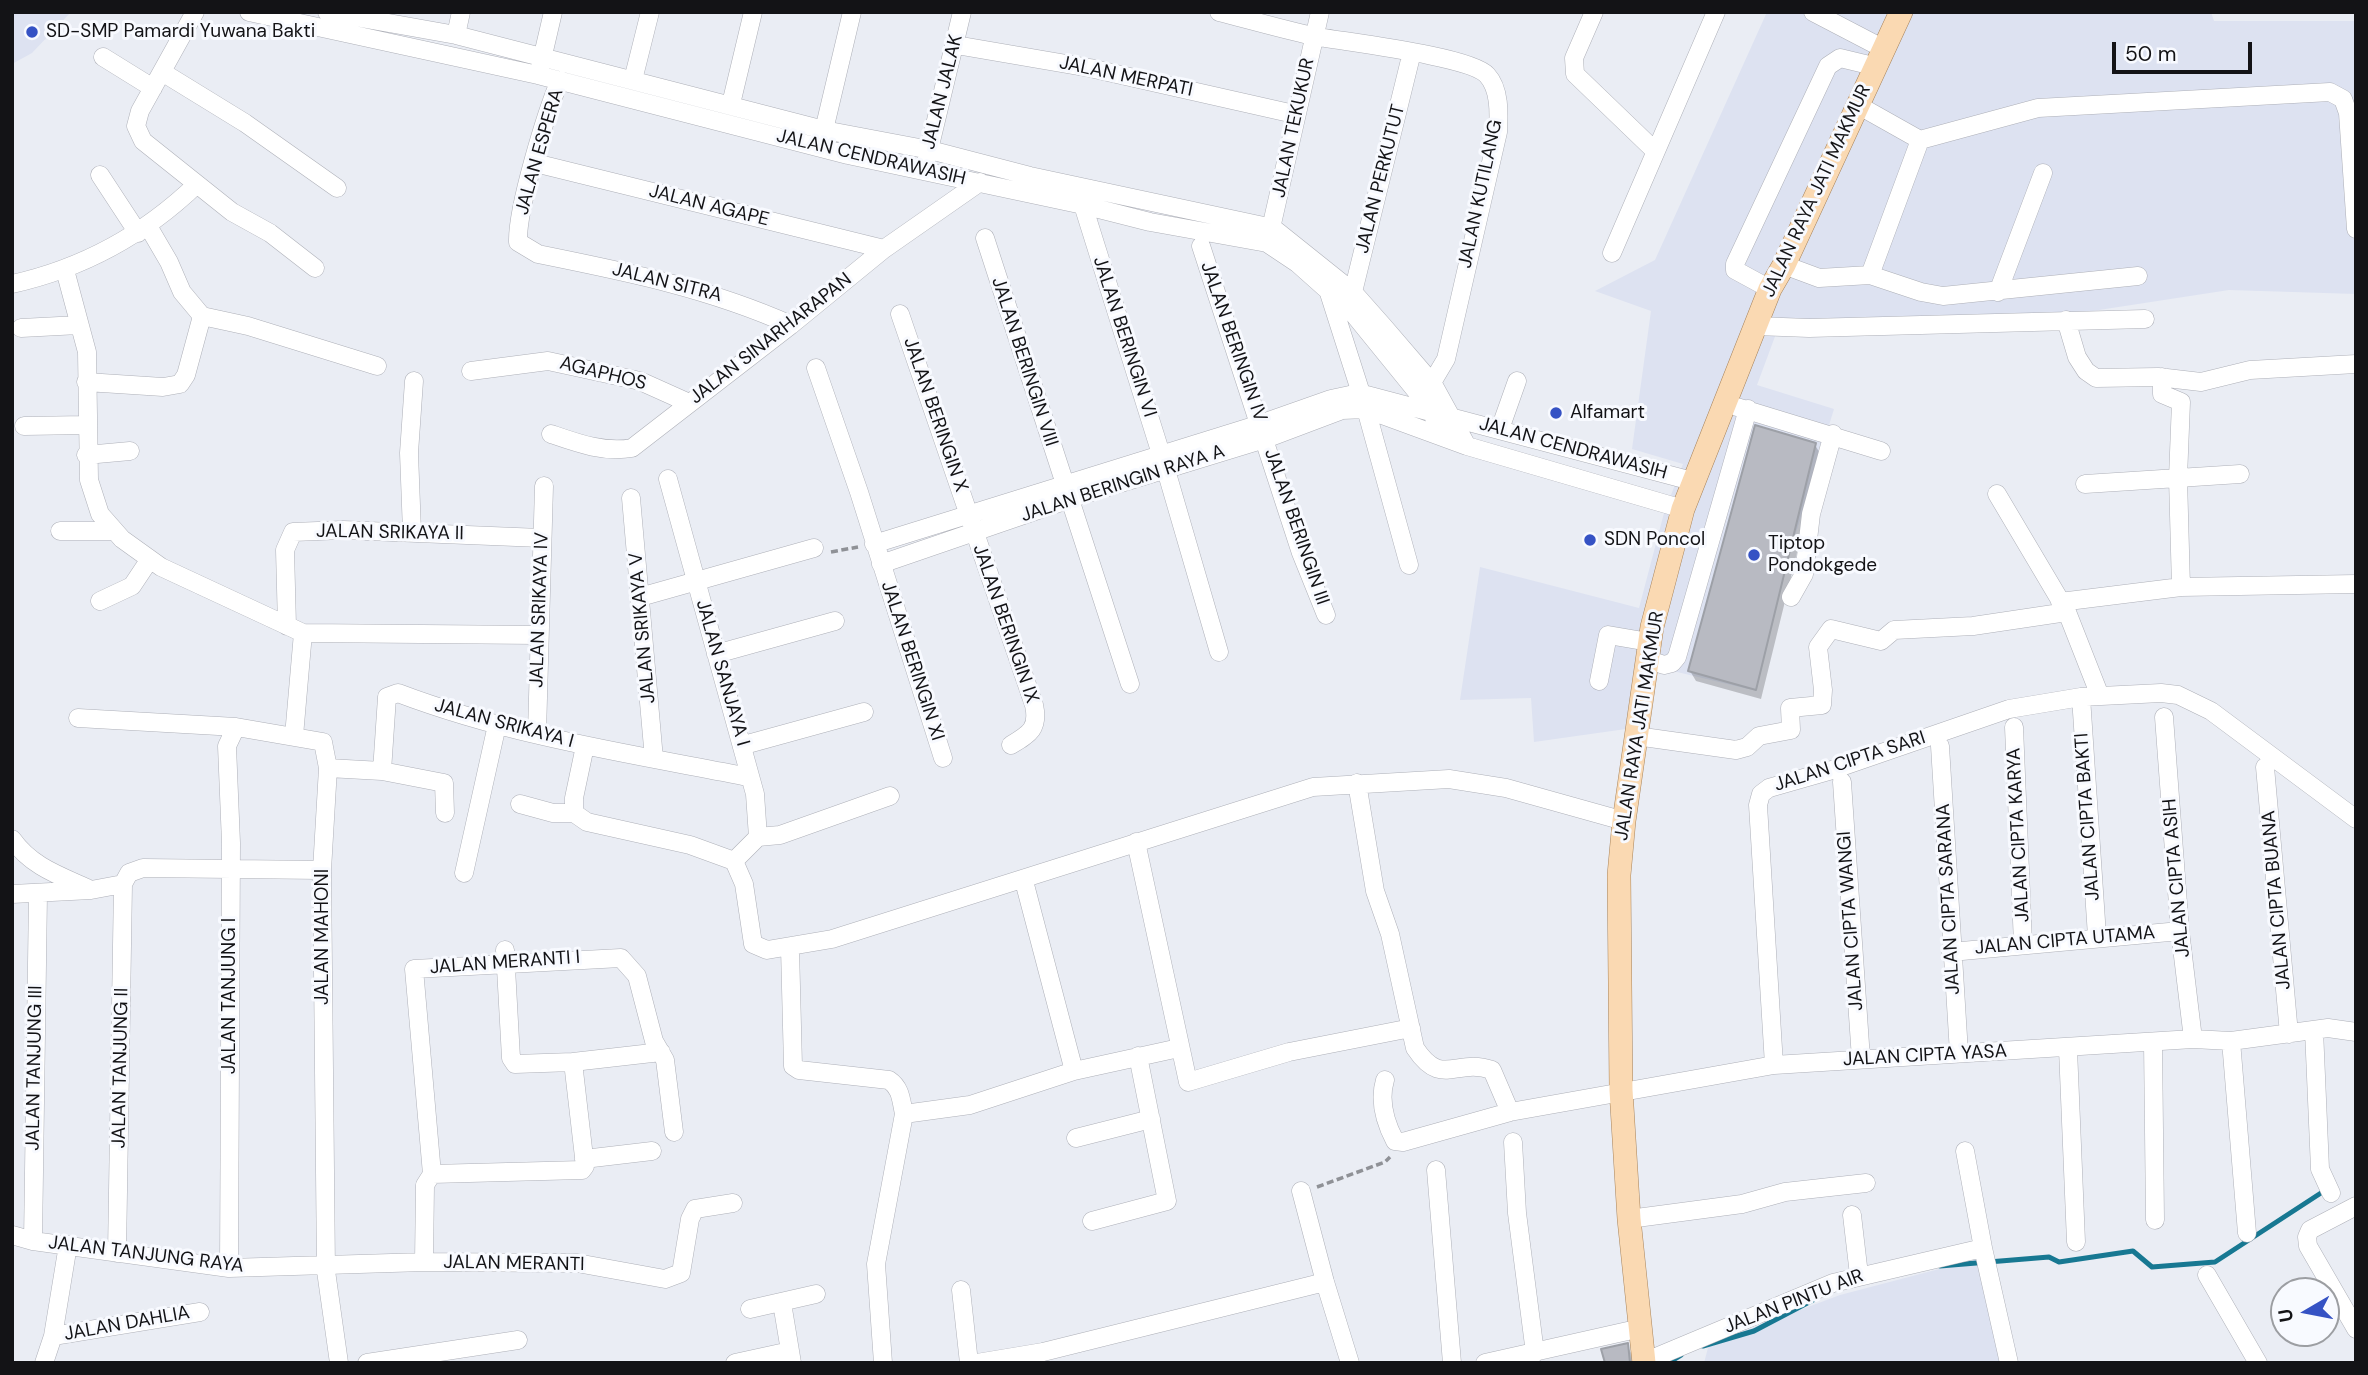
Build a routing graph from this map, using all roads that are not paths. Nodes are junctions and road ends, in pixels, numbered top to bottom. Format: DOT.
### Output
graph roads {
  1 [pos="195,12"];
  2 [pos="249,12"];
  3 [pos="327,12"];
  4 [pos="461,12"];
  5 [pos="553,12"];
  6 [pos="650,12"];
  7 [pos="753,12"];
  8 [pos="852,12"];
  9 [pos="962,12"];
  10 [pos="1219,12"];
  11 [pos="1320,12"];
  12 [pos="1594,12"];
  13 [pos="1716,12"];
  14 [pos="1813,12"];
  15 [pos="1901,12"];
  16 [pos="271,15"];
  17 [pos="365,17"];
  18 [pos="456,36"];
  19 [pos="1314,36"];
  20 [pos="956,46"];
  21 [pos="1412,52"];
  22 [pos="103,57"];
  23 [pos="542,57"];
  24 [pos="1879,60"];
  25 [pos="538,75"];
  26 [pos="158,80"];
  27 [pos="560,80"];
  28 [pos="633,80"];
  29 [pos="731,104"];
  30 [pos="1856,104"];
  31 [pos="1294,114"];
  32 [pos="824,130"];
  33 [pos="1920,140"];
  34 [pos="930,150"];
  35 [pos="1654,150"];
  36 [pos="535,163"];
  37 [pos="994,166"];
  38 [pos="924,171"];
  39 [pos="2043,173"];
  40 [pos="100,174"];
  41 [pos="983,183"];
  42 [pos="197,184"];
  43 [pos="337,188"];
  44 [pos="1083,205"];
  45 [pos="2356,229"];
  46 [pos="143,230"];
  47 [pos="1270,236"];
  48 [pos="985,238"];
  49 [pos="1200,246"];
  50 [pos="884,249"];
  51 [pos="1612,253"];
  52 [pos="538,254"];
  53 [pos="1784,265"];
  54 [pos="315,268"];
  55 [pos="65,270"];
  56 [pos="1870,275"];
  57 [pos="2138,276"];
  58 [pos="12,284"];
  59 [pos="1327,287"];
  60 [pos="1770,289"];
  61 [pos="1998,292"];
  62 [pos="1348,298"];
  63 [pos="900,314"];
  64 [pos="202,316"];
  65 [pos="2145,319"];
  66 [pos="2066,320"];
  67 [pos="79,325"];
  68 [pos="791,325"];
  69 [pos="1755,326"];
  70 [pos="21,328"];
  71 [pos="2356,364"];
  72 [pos="377,366"];
  73 [pos="816,368"];
  74 [pos="471,371"];
  75 [pos="2162,377"];
  76 [pos="414,381"];
  77 [pos="1517,381"];
  78 [pos="86,382"];
  79 [pos="1422,399"];
  80 [pos="1362,401"];
  81 [pos="1724,402"];
  82 [pos="689,404"];
  83 [pos="1748,410"];
  84 [pos="1453,418"];
  85 [pos="86,425"];
  86 [pos="24,426"];
  87 [pos="1500,429"];
  88 [pos="1263,432"];
  89 [pos="551,434"];
  90 [pos="1833,434"];
  91 [pos="1448,439"];
  92 [pos="1468,446"];
  93 [pos="130,451"];
  94 [pos="1881,451"];
  95 [pos="86,454"];
  96 [pos="1164,461"];
  97 [pos="2240,474"];
  98 [pos="2178,478"];
  99 [pos="668,479"];
  100 [pos="1692,481"];
  101 [pos="2085,485"];
  102 [pos="544,486"];
  103 [pos="1067,493"];
  104 [pos="1997,494"];
  105 [pos="631,498"];
  106 [pos="1683,509"];
  107 [pos="971,523"];
  108 [pos="60,531"];
  109 [pos="113,531"];
  110 [pos="412,532"];
  111 [pos="541,538"];
  112 [pos="874,544"];
  113 [pos="814,548"];
  114 [pos="150,559"];
  115 [pos="881,564"];
  116 [pos="1409,565"];
  117 [pos="696,582"];
  118 [pos="2356,583"];
  119 [pos="2181,587"];
  120 [pos="640,597"];
  121 [pos="1791,597"];
  122 [pos="100,601"];
  123 [pos="2064,607"];
  124 [pos="1326,615"];
  125 [pos="835,621"];
  126 [pos="295,629"];
  127 [pos="539,635"];
  128 [pos="1648,651"];
  129 [pos="1219,652"];
  130 [pos="716,654"];
  131 [pos="1599,681"];
  132 [pos="1130,684"];
  133 [pos="2100,696"];
  134 [pos="2081,697"];
  135 [pos="864,712"];
  136 [pos="2164,717"];
  137 [pos="78,718"];
  138 [pos="498,725"];
  139 [pos="236,727"];
  140 [pos="2014,727"];
  141 [pos="537,733"];
  142 [pos="294,736"];
  143 [pos="1636,736"];
  144 [pos="744,745"];
  145 [pos="1011,745"];
  146 [pos="585,746"];
  147 [pos="1940,746"];
  148 [pos="943,758"];
  149 [pos="654,759"];
  150 [pos="2265,767"];
  151 [pos="328,768"];
  152 [pos="382,771"];
  153 [pos="749,777"];
  154 [pos="1842,782"];
  155 [pos="1357,783"];
  156 [pos="890,796"];
  157 [pos="520,804"];
  158 [pos="445,813"];
  159 [pos="574,813"];
  160 [pos="2356,819"];
  161 [pos="1624,821"];
  162 [pos="758,837"];
  163 [pos="12,839"];
  164 [pos="1136,842"];
  165 [pos="734,861"];
  166 [pos="231,870"];
  167 [pos="322,870"];
  168 [pos="464,873"];
  169 [pos="1024,881"];
  170 [pos="123,884"];
  171 [pos="91,890"];
  172 [pos="12,894"];
  173 [pos="38,894"];
  174 [pos="2180,931"];
  175 [pos="2097,936"];
  176 [pos="2024,944"];
  177 [pos="790,948"];
  178 [pos="1951,952"];
  179 [pos="506,956"];
  180 [pos="1411,1028"];
  181 [pos="2314,1030"];
  182 [pos="2356,1032"];
  183 [pos="2289,1034"];
  184 [pos="2193,1039"];
  185 [pos="2231,1041"];
  186 [pos="2153,1042"];
  187 [pos="1178,1048"];
  188 [pos="2068,1049"];
  189 [pos="662,1052"];
  190 [pos="1959,1053"];
  191 [pos="1138,1056"];
  192 [pos="1861,1059"];
  193 [pos="573,1062"];
  194 [pos="1774,1065"];
  195 [pos="1074,1071"];
  196 [pos="1385,1080"];
  197 [pos="1621,1090"];
  198 [pos="1510,1112"];
  199 [pos="904,1114"];
  200 [pos="1151,1119"];
  201 [pos="674,1132"];
  202 [pos="1076,1138"];
  203 [pos="1513,1142"];
  204 [pos="652,1151"];
  205 [pos="1965,1151"];
  206 [pos="584,1158"];
  207 [pos="1436,1170"];
  208 [pos="432,1174"];
  209 [pos="1866,1183"];
  210 [pos="1301,1191"];
  211 [pos="2331,1193"];
  212 [pos="733,1203"];
  213 [pos="2356,1206"];
  214 [pos="1852,1215"];
  215 [pos="1629,1219"];
  216 [pos="2155,1220"];
  217 [pos="1092,1221"];
  218 [pos="2247,1233"];
  219 [pos="12,1234"];
  220 [pos="33,1241"];
  221 [pos="2076,1242"];
  222 [pos="68,1245"];
  223 [pos="117,1253"];
  224 [pos="1985,1257"];
  225 [pos="424,1262"];
  226 [pos="324,1266"];
  227 [pos="229,1268"];
  228 [pos="1859,1275"];
  229 [pos="2207,1275"];
  230 [pos="1325,1282"];
  231 [pos="961,1290"];
  232 [pos="816,1294"];
  233 [pos="782,1303"];
  234 [pos="750,1309"];
  235 [pos="200,1311"];
  236 [pos="1641,1328"];
  237 [pos="2356,1329"];
  238 [pos="53,1336"];
  239 [pos="518,1340"];
  240 [pos="1535,1353"];
  241 [pos="791,1357"];
  242 [pos="1050,1357"];
  243 [pos="44,1363"];
  244 [pos="339,1363"];
  245 [pos="367,1363"];
  246 [pos="735,1363"];
  247 [pos="883,1363"];
  248 [pos="969,1363"];
  249 [pos="977,1363"];
  250 [pos="1350,1363"];
  251 [pos="1452,1363"];
  252 [pos="1485,1363"];
  253 [pos="1644,1363"];
  254 [pos="2008,1363"];
  255 [pos="2258,1363"];
  1 -- 26 [label="street"];
  2 -- 16 [label="street, JALAN CENDRAWASIH"];
  3 -- 17 [label="street, JALAN CENDRAWASIH"];
  4 -- 18 [label="street"];
  5 -- 23 [label="street"];
  6 -- 28 [label="street"];
  7 -- 29 [label="street"];
  8 -- 32 [label="street"];
  9 -- 20 [label="street, JALAN JALAK"];
  10 -- 19 [label="street, JALAN KUTILANG"];
  11 -- 19 [label="street, JALAN TEKUKUR"];
  12 -- 35 [label="street"];
  13 -- 35 [label="street"];
  14 -- 24 [label="street"];
  15 -- 24 [label="main road, JALAN RAYA JATI MAKMUR"];
  16 -- 25 [label="street, JALAN CENDRAWASIH"];
  17 -- 18 [label="street, JALAN CENDRAWASIH"];
  18 -- 23 [label="street, JALAN CENDRAWASIH"];
  19 -- 21 [label="street, JALAN KUTILANG"];
  19 -- 31 [label="street, JALAN TEKUKUR"];
  20 -- 31 [label="street, JALAN MERPATI"];
  20 -- 34 [label="street, JALAN JALAK"];
  21 -- 62 [label="street, JALAN PERKUTUT"];
  21 -- 79 [label="street, JALAN KUTILANG"];
  22 -- 26 [label="street"];
  23 -- 25 [label="street"];
  23 -- 28 [label="street, JALAN CENDRAWASIH"];
  24 -- 30 [label="main road, JALAN RAYA JATI MAKMUR"];
  24 -- 60 [label="street"];
  25 -- 27 [label="street, JALAN CENDRAWASIH"];
  26 -- 42 [label="street"];
  26 -- 43 [label="street"];
  27 -- 36 [label="street, JALAN ESPERA"];
  27 -- 38 [label="street, JALAN CENDRAWASIH"];
  28 -- 29 [label="street, JALAN CENDRAWASIH"];
  29 -- 32 [label="street, JALAN CENDRAWASIH"];
  30 -- 33 [label="street"];
  30 -- 53 [label="main road, JALAN RAYA JATI MAKMUR"];
  31 -- 47 [label="street, JALAN TEKUKUR"];
  32 -- 34 [label="street, JALAN CENDRAWASIH"];
  33 -- 45 [label="street"];
  33 -- 56 [label="street"];
  34 -- 37 [label="street, JALAN CENDRAWASIH"];
  34 -- 38 [label="street, JALAN JALAK"];
  35 -- 51 [label="street"];
  36 -- 50 [label="street, JALAN AGAPE"];
  36 -- 52 [label="street, JALAN ESPERA"];
  37 -- 41 [label="street"];
  37 -- 47 [label="street, JALAN CENDRAWASIH"];
  38 -- 41 [label="street, JALAN CENDRAWASIH"];
  39 -- 61 [label="street"];
  40 -- 46 [label="street"];
  41 -- 44 [label="street, JALAN CENDRAWASIH"];
  41 -- 50 [label="street, JALAN SINARHARAPAN"];
  42 -- 46 [label="street"];
  42 -- 54 [label="street"];
  44 -- 47 [label="street, JALAN CENDRAWASIH"];
  44 -- 96 [label="street, JALAN BERINGIN VI"];
  46 -- 55 [label="street"];
  46 -- 64 [label="street"];
  47 -- 59 [label="street, JALAN CENDRAWASIH"];
  47 -- 62 [label="street, JALAN CENDRAWASIH"];
  48 -- 103 [label="street, JALAN BERINGIN VIII"];
  49 -- 88 [label="street, JALAN BERINGIN IV"];
  50 -- 68 [label="street, JALAN SINARHARAPAN"];
  52 -- 68 [label="street, JALAN SITRA"];
  53 -- 56 [label="street"];
  53 -- 60 [label="main road, JALAN RAYA JATI MAKMUR"];
  55 -- 58 [label="street"];
  55 -- 67 [label="street"];
  56 -- 61 [label="street"];
  57 -- 61 [label="street"];
  59 -- 62 [label="street, JALAN CENDRAWASIH"];
  59 -- 80 [label="street"];
  60 -- 69 [label="main road, JALAN RAYA JATI MAKMUR"];
  62 -- 79 [label="street, JALAN CENDRAWASIH"];
  63 -- 107 [label="street, JALAN BERINGIN X"];
  64 -- 72 [label="street"];
  64 -- 78 [label="street"];
  65 -- 66 [label="street"];
  66 -- 69 [label="street"];
  66 -- 75 [label="street"];
  67 -- 70 [label="street"];
  67 -- 78 [label="street"];
  68 -- 82 [label="street, JALAN SINARHARAPAN"];
  69 -- 81 [label="main road, JALAN RAYA JATI MAKMUR"];
  71 -- 75 [label="street"];
  73 -- 112 [label="street, JALAN BERINGIN XI"];
  74 -- 82 [label="street, AGAPHOS"];
  75 -- 98 [label="street"];
  76 -- 110 [label="street"];
  77 -- 87 [label="street"];
  78 -- 85 [label="street"];
  79 -- 80 [label="street, JALAN CENDRAWASIH"];
  79 -- 84 [label="street, JALAN CENDRAWASIH"];
  79 -- 84 [label="street, JALAN CENDRAWASIH"];
  79 -- 91 [label="street, JALAN CENDRAWASIH"];
  80 -- 88 [label="street"];
  80 -- 91 [label="street, JALAN CENDRAWASIH"];
  80 -- 116 [label="street"];
  81 -- 83 [label="street"];
  81 -- 100 [label="main road, JALAN RAYA JATI MAKMUR"];
  82 -- 89 [label="street, JALAN SINARHARAPAN"];
  83 -- 90 [label="street"];
  83 -- 128 [label="street"];
  84 -- 87 [label="street, JALAN CENDRAWASIH"];
  84 -- 92 [label="street, JALAN CENDRAWASIH"];
  85 -- 86 [label="street"];
  85 -- 95 [label="street"];
  87 -- 100 [label="street, JALAN CENDRAWASIH"];
  88 -- 96 [label="street"];
  88 -- 124 [label="street, JALAN BERINGIN III"];
  90 -- 94 [label="street"];
  90 -- 121 [label="street"];
  91 -- 92 [label="street, JALAN CENDRAWASIH"];
  92 -- 106 [label="street, JALAN CENDRAWASIH"];
  93 -- 95 [label="street"];
  95 -- 109 [label="street"];
  96 -- 103 [label="street"];
  96 -- 129 [label="street"];
  97 -- 98 [label="street"];
  98 -- 101 [label="street"];
  98 -- 119 [label="street"];
  99 -- 117 [label="street, JALAN SANJAYA I"];
  100 -- 106 [label="main road, JALAN RAYA JATI MAKMUR"];
  102 -- 111 [label="street, JALAN SRIKAYA IV"];
  103 -- 107 [label="street"];
  103 -- 132 [label="street, JALAN BERINGIN VIII"];
  104 -- 123 [label="street"];
  105 -- 120 [label="street, JALAN SRIKAYA V"];
  106 -- 128 [label="main road, JALAN RAYA JATI MAKMUR"];
  107 -- 112 [label="street"];
  107 -- 115 [label="street"];
  107 -- 145 [label="street, JALAN BERINGIN IX"];
  108 -- 109 [label="street"];
  109 -- 114 [label="street"];
  110 -- 111 [label="street, JALAN SRIKAYA II"];
  110 -- 126 [label="street, JALAN SRIKAYA II"];
  111 -- 127 [label="street, JALAN SRIKAYA IV"];
  112 -- 115 [label="street, JALAN BERINGIN XI"];
  113 -- 117 [label="street"];
  114 -- 122 [label="street"];
  114 -- 126 [label="street"];
  115 -- 148 [label="street, JALAN BERINGIN XI"];
  117 -- 120 [label="street"];
  117 -- 130 [label="street, JALAN SANJAYA I"];
  118 -- 119 [label="street"];
  119 -- 123 [label="street"];
  120 -- 149 [label="street, JALAN SRIKAYA V"];
  123 -- 133 [label="street"];
  123 -- 143 [label="street"];
  125 -- 130 [label="street"];
  126 -- 127 [label="street"];
  126 -- 142 [label="street"];
  127 -- 141 [label="street, JALAN SRIKAYA IV"];
  128 -- 131 [label="street"];
  128 -- 143 [label="main road, JALAN RAYA JATI MAKMUR"];
  130 -- 144 [label="street, JALAN SANJAYA I"];
  133 -- 134 [label="street"];
  133 -- 160 [label="street"];
  134 -- 175 [label="street, JALAN CIPTA BAKTI"];
  134 -- 194 [label="street, JALAN CIPTA SARI"];
  135 -- 144 [label="street"];
  136 -- 174 [label="street, JALAN CIPTA ASIH"];
  137 -- 139 [label="street"];
  138 -- 141 [label="street, JALAN SRIKAYA I"];
  138 -- 152 [label="street, JALAN SRIKAYA I"];
  138 -- 168 [label="street"];
  139 -- 142 [label="street"];
  139 -- 166 [label="street, JALAN TANJUNG I"];
  140 -- 176 [label="street, JALAN CIPTA KARYA"];
  141 -- 146 [label="street, JALAN SRIKAYA I"];
  142 -- 151 [label="street, JALAN MAHONI"];
  143 -- 161 [label="main road, JALAN RAYA JATI MAKMUR"];
  144 -- 153 [label="street, JALAN SANJAYA I"];
  146 -- 149 [label="street, JALAN SRIKAYA I"];
  146 -- 159 [label="street"];
  147 -- 178 [label="street, JALAN CIPTA SARANA"];
  149 -- 153 [label="street, JALAN SRIKAYA I"];
  150 -- 183 [label="street, JALAN CIPTA BUANA"];
  151 -- 152 [label="street"];
  151 -- 167 [label="street, JALAN MAHONI"];
  152 -- 158 [label="street"];
  153 -- 162 [label="street, JALAN SANJAYA I"];
  154 -- 192 [label="street, JALAN CIPTA WANGI"];
  155 -- 161 [label="street"];
  155 -- 164 [label="street"];
  155 -- 180 [label="street"];
  156 -- 162 [label="street"];
  157 -- 159 [label="street"];
  159 -- 165 [label="street"];
  161 -- 197 [label="main road, JALAN RAYA JATI MAKMUR"];
  162 -- 165 [label="street"];
  163 -- 171 [label="street"];
  164 -- 169 [label="street"];
  164 -- 187 [label="street"];
  165 -- 177 [label="street"];
  166 -- 167 [label="street"];
  166 -- 170 [label="street"];
  166 -- 227 [label="street, JALAN TANJUNG I"];
  167 -- 226 [label="street, JALAN MAHONI"];
  169 -- 177 [label="street"];
  169 -- 195 [label="street"];
  170 -- 171 [label="street"];
  170 -- 223 [label="street, JALAN TANJUNG II"];
  171 -- 173 [label="street"];
  172 -- 173 [label="street"];
  173 -- 220 [label="street, JALAN TANJUNG III"];
  174 -- 175 [label="street, JALAN CIPTA UTAMA"];
  174 -- 184 [label="street, JALAN CIPTA ASIH"];
  175 -- 176 [label="street, JALAN CIPTA UTAMA"];
  176 -- 178 [label="street, JALAN CIPTA UTAMA"];
  177 -- 199 [label="street"];
  178 -- 190 [label="street, JALAN CIPTA SARANA"];
  179 -- 189 [label="street, JALAN MERANTI I"];
  179 -- 193 [label="street"];
  179 -- 208 [label="street, JALAN MERANTI I"];
  180 -- 187 [label="street"];
  180 -- 198 [label="street"];
  181 -- 182 [label="street, JALAN CIPTA YASA"];
  181 -- 183 [label="street, JALAN CIPTA YASA"];
  181 -- 211 [label="street"];
  183 -- 185 [label="street, JALAN CIPTA YASA"];
  184 -- 185 [label="street, JALAN CIPTA YASA"];
  184 -- 186 [label="street, JALAN CIPTA YASA"];
  185 -- 218 [label="street"];
  186 -- 188 [label="street, JALAN CIPTA YASA"];
  186 -- 216 [label="street"];
  187 -- 191 [label="street"];
  188 -- 190 [label="street, JALAN CIPTA YASA"];
  188 -- 221 [label="street"];
  189 -- 193 [label="street"];
  189 -- 201 [label="street, JALAN MERANTI I"];
  190 -- 192 [label="street, JALAN CIPTA YASA"];
  191 -- 195 [label="street"];
  191 -- 200 [label="street"];
  192 -- 194 [label="street, JALAN CIPTA YASA"];
  193 -- 206 [label="street"];
  194 -- 197 [label="street, JALAN CIPTA YASA"];
  195 -- 199 [label="street"];
  196 -- 198 [label="street, JALAN CIPTA YASA"];
  197 -- 198 [label="street, JALAN CIPTA YASA"];
  197 -- 215 [label="main road, JALAN RAYA JATI MAKMUR"];
  199 -- 247 [label="street"];
  200 -- 202 [label="street"];
  200 -- 217 [label="street"];
  203 -- 240 [label="street"];
  204 -- 206 [label="street"];
  205 -- 224 [label="street"];
  206 -- 208 [label="street"];
  207 -- 251 [label="street"];
  208 -- 225 [label="street, JALAN MERANTI I"];
  209 -- 215 [label="street"];
  210 -- 230 [label="street"];
  212 -- 225 [label="street, JALAN MERANTI"];
  213 -- 237 [label="street"];
  214 -- 228 [label="street"];
  215 -- 236 [label="main road, JALAN RAYA JATI MAKMUR"];
  219 -- 220 [label="street, JALAN TANJUNG RAYA"];
  220 -- 222 [label="street, JALAN TANJUNG RAYA"];
  222 -- 223 [label="street, JALAN TANJUNG RAYA"];
  222 -- 238 [label="street"];
  223 -- 227 [label="street, JALAN TANJUNG RAYA"];
  224 -- 228 [label="street, JALAN PINTU AIR"];
  224 -- 254 [label="street"];
  225 -- 226 [label="street, JALAN MERANTI"];
  226 -- 227 [label="street, JALAN TANJUNG RAYA"];
  226 -- 244 [label="street, JALAN MAHONI"];
  228 -- 253 [label="street, JALAN PINTU AIR"];
  229 -- 255 [label="street"];
  230 -- 242 [label="street"];
  230 -- 250 [label="street"];
  231 -- 248 [label="street"];
  232 -- 233 [label="street"];
  233 -- 234 [label="street"];
  233 -- 241 [label="street"];
  235 -- 238 [label="street, JALAN DAHLIA"];
  236 -- 240 [label="street"];
  236 -- 253 [label="main road, JALAN RAYA JATI MAKMUR"];
  238 -- 243 [label="street"];
  239 -- 245 [label="street"];
  240 -- 252 [label="street"];
  241 -- 246 [label="street"];
  242 -- 249 [label="street"];
}
